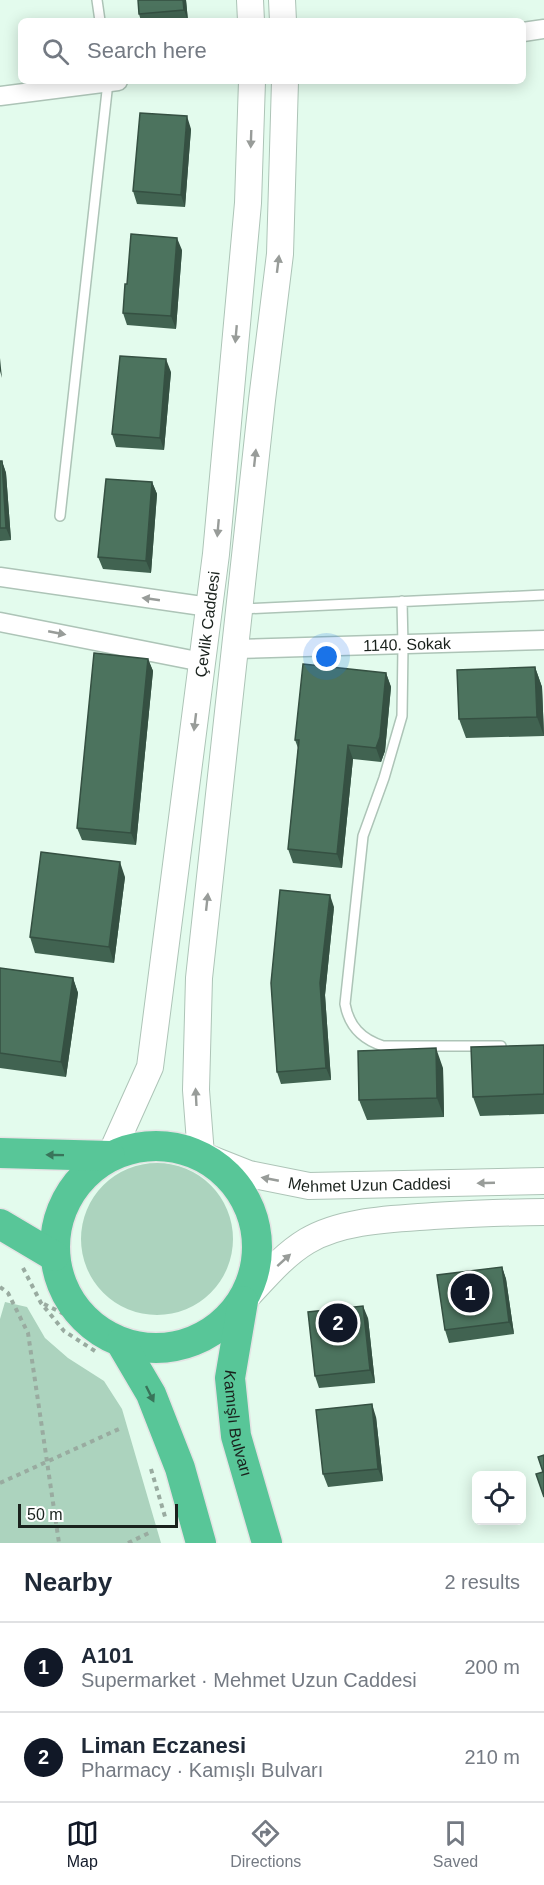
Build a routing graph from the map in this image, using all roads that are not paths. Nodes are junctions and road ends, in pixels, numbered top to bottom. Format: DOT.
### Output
graph roads {
  1 [pos="98,0"];
  2 [pos="250,0"];
  3 [pos="282,0"];
  4 [pos="100,18"];
  5 [pos="251,18"];
  6 [pos="283,18"];
  7 [pos="544,29"];
  8 [pos="526,32"];
  9 [pos="97,84"];
  10 [pos="113,84"];
  11 [pos="252,84"];
  12 [pos="285,84"];
  13 [pos="0,96"];
  14 [pos="60,516"];
  15 [pos="0,577"];
  16 [pos="544,595"];
  17 [pos="402,601"];
  18 [pos="209,607"];
  19 [pos="239,609"];
  20 [pos="0,622"];
  21 [pos="544,640"];
  22 [pos="403,646"];
  23 [pos="235,650"];
  24 [pos="202,662"];
  25 [pos="511,1046"];
  26 [pos="0,1153"];
  27 [pos="201,1155"];
  28 [pos="110,1156"];
  29 [pos="544,1181"];
  30 [pos="544,1212"];
  31 [pos="0,1224"];
  32 [pos="54,1256"];
  33 [pos="243,1300"];
  34 [pos="106,1342"];
  35 [pos="201,1543"];
  36 [pos="267,1543"];
  1 -- 4 [label="lane"];
  2 -- 5 [label="main road"];
  3 -- 6 [label="main road"];
  7 -- 8 [label="street"];
  9 -- 13 [label="street"];
  10 -- 14 [label="lane"];
  11 -- 18 [label="main road, Çevlik Caddesi, one-way"];
  19 -- 12 [label="main road, Çevlik Caddesi, one-way"];
  18 -- 15 [label="street, one-way"];
  16 -- 17 [label="lane"];
  17 -- 19 [label="lane"];
  17 -- 22 [label="lane"];
  18 -- 24 [label="main road, Çevlik Caddesi"];
  19 -- 23 [label="main road, Çevlik Caddesi"];
  20 -- 24 [label="street, one-way"];
  21 -- 22 [label="street, 1140. Sokak"];
  22 -- 23 [label="street, 1140. Sokak"];
  22 -- 25 [label="lane"];
  27 -- 23 [label="main road, Çevlik Caddesi, one-way"];
  24 -- 28 [label="main road, Çevlik Caddesi, one-way"];
  28 -- 26 [label="highway, one-way"];
  27 -- 28 [label="highway"];
  29 -- 27 [label="main road, Mehmet Uzun Caddesi, one-way"];
  27 -- 33 [label="highway"];
  28 -- 32 [label="highway"];
  33 -- 30 [label="main road, one-way"];
  31 -- 32 [label="highway"];
  32 -- 34 [label="highway"];
  33 -- 34 [label="highway"];
  33 -- 36 [label="highway, Kamışlı Bulvarı"];
  34 -- 35 [label="highway, one-way"];
}
